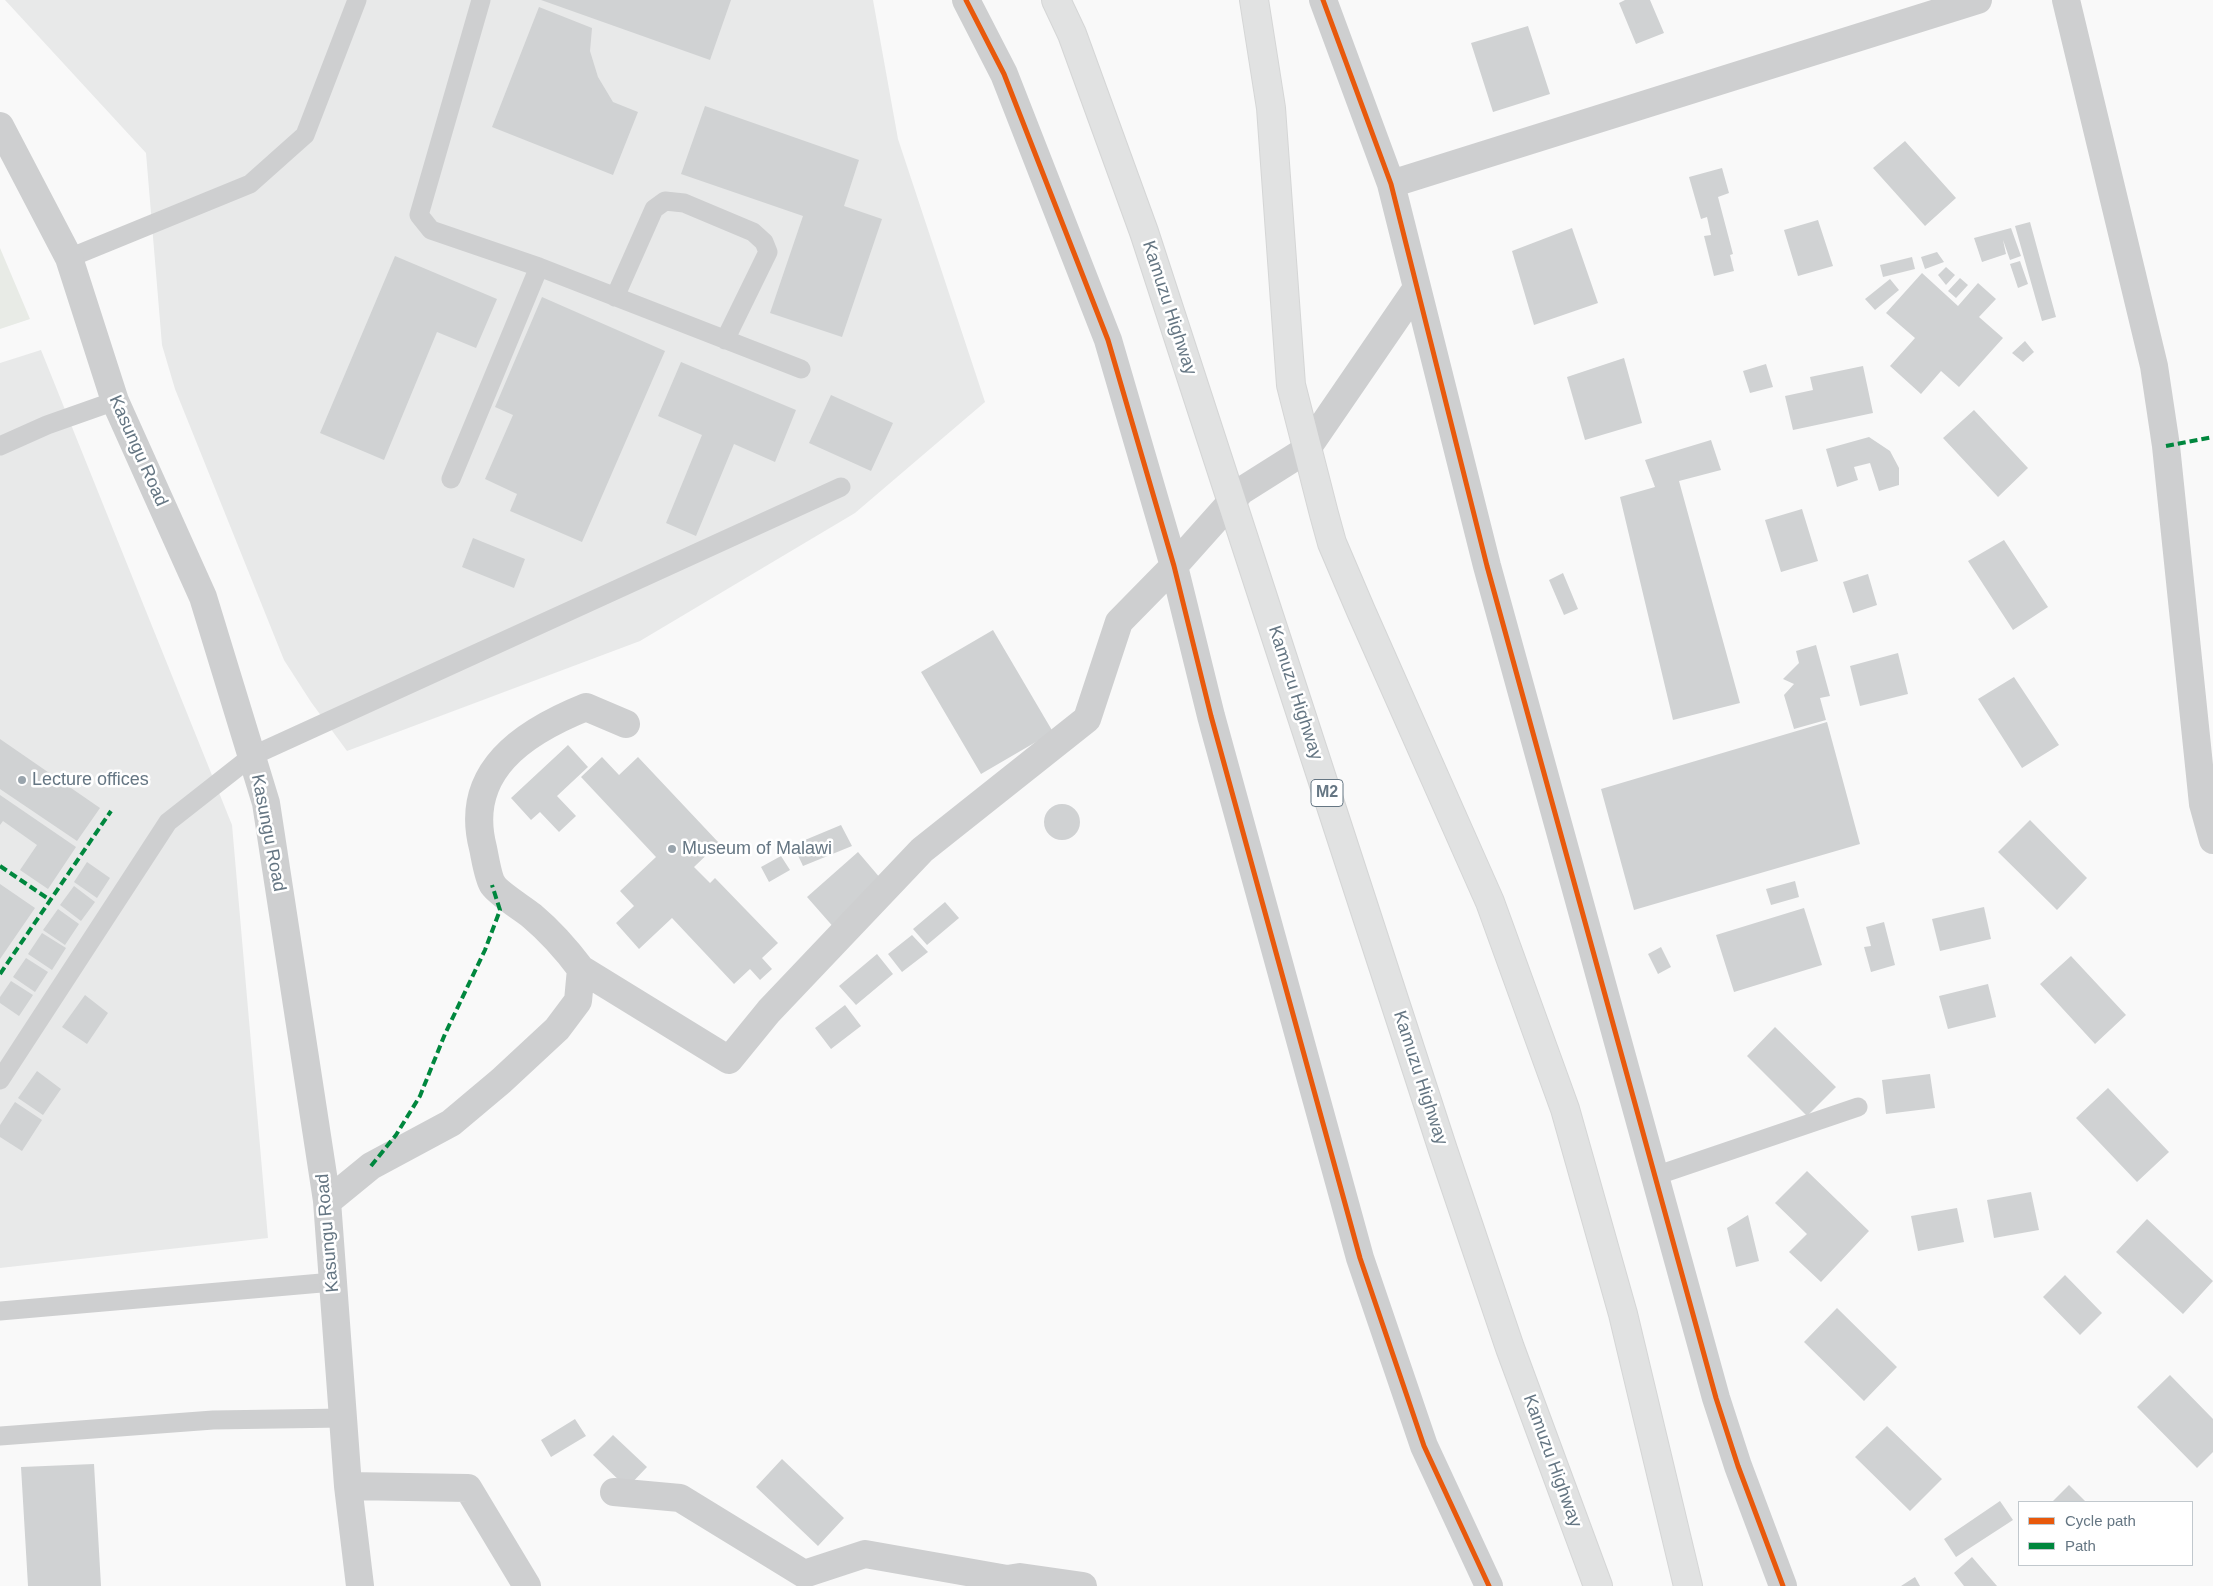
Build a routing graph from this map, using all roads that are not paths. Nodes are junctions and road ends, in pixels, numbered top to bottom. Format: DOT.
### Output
graph roads {
  1 [pos="357,0"];
  2 [pos="481,0"];
  3 [pos="966,0"];
  4 [pos="1056,0"];
  5 [pos="1254,0"];
  6 [pos="1323,0"];
  7 [pos="1978,0"];
  8 [pos="2066,0"];
  9 [pos="0,126"];
  10 [pos="1391,184"];
  11 [pos="69,258"];
  12 [pos="539,267"];
  13 [pos="1417,288"];
  14 [pos="615,297"];
  15 [pos="725,340"];
  16 [pos="801,369"];
  17 [pos="115,402"];
  18 [pos="0,446"];
  19 [pos="1306,450"];
  20 [pos="451,479"];
  21 [pos="841,487"];
  22 [pos="1232,501"];
  23 [pos="1174,566"];
  24 [pos="626,724"];
  25 [pos="252,756"];
  26 [pos="2213,840"];
  27 [pos="581,969"];
  28 [pos="0,1080"];
  29 [pos="1858,1107"];
  30 [pos="1655,1176"];
  31 [pos="327,1202"];
  32 [pos="333,1282"];
  33 [pos="0,1311"];
  34 [pos="343,1418"];
  35 [pos="0,1436"];
  36 [pos="348,1486"];
  37 [pos="614,1492"];
  38 [pos="1001,1582"];
  39 [pos="360,1586"];
  40 [pos="527,1586"];
  41 [pos="1083,1586"];
  42 [pos="1489,1586"];
  43 [pos="1598,1586"];
  44 [pos="1688,1586"];
  45 [pos="1783,1586"];
  1 -- 11 [label="lane"];
  2 -- 12 [label="lane"];
  3 -- 23 [label="street"];
  4 -- 22 [label="highway, Kamuzu Highway / M2"];
  5 -- 19 [label="highway"];
  6 -- 10 [label="street"];
  7 -- 10 [label="street"];
  8 -- 26 [label="street"];
  9 -- 11 [label="street, Kasungu Road"];
  10 -- 13 [label="street"];
  11 -- 17 [label="street, Kasungu Road"];
  12 -- 14 [label="lane"];
  12 -- 20 [label="lane"];
  13 -- 19 [label="street"];
  13 -- 30 [label="street"];
  14 -- 15 [label="lane"];
  14 -- 15 [label="lane"];
  15 -- 16 [label="lane"];
  17 -- 18 [label="lane"];
  17 -- 25 [label="street, Kasungu Road"];
  19 -- 22 [label="street"];
  19 -- 44 [label="highway"];
  21 -- 25 [label="lane"];
  22 -- 23 [label="street"];
  22 -- 43 [label="highway, Kamuzu Highway / M2"];
  23 -- 27 [label="street"];
  23 -- 42 [label="street"];
  24 -- 27 [label="street"];
  25 -- 28 [label="lane"];
  25 -- 31 [label="street, Kasungu Road"];
  27 -- 31 [label="street"];
  29 -- 30 [label="lane"];
  30 -- 45 [label="street"];
  31 -- 32 [label="street, Kasungu Road"];
  32 -- 33 [label="lane"];
  32 -- 34 [label="street, Kasungu Road"];
  34 -- 35 [label="lane"];
  34 -- 36 [label="street, Kasungu Road"];
  36 -- 39 [label="street, Kasungu Road"];
  36 -- 40 [label="street"];
  37 -- 38 [label="street"];
  38 -- 41 [label="street"];
}
